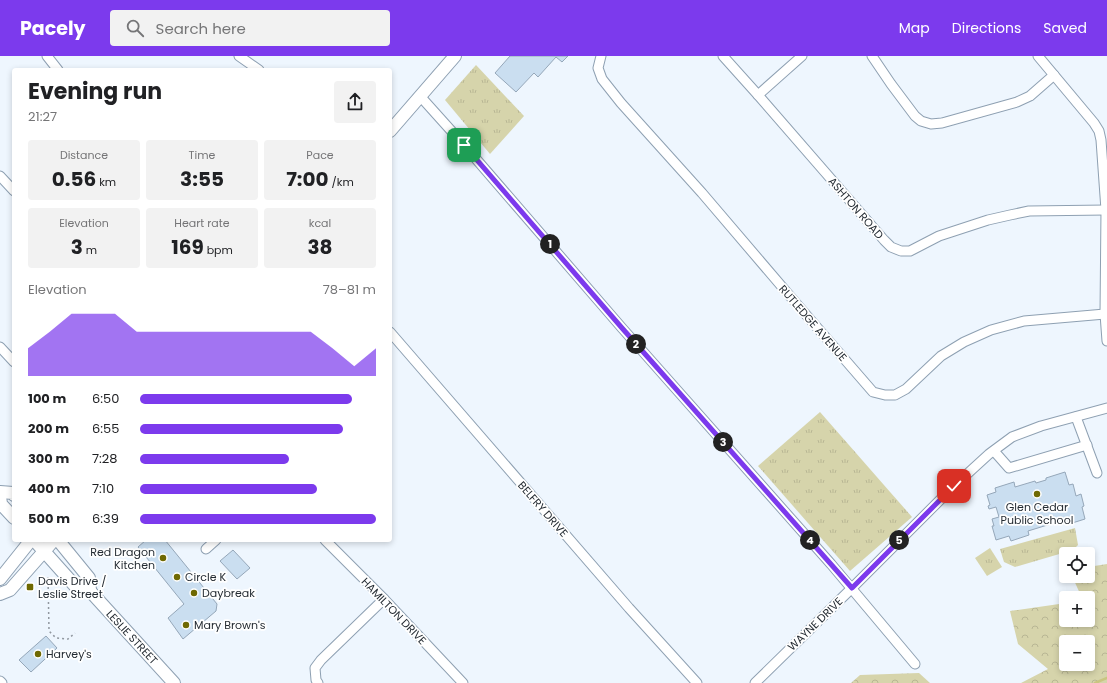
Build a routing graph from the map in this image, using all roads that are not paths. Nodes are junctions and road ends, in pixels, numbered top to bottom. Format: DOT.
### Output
graph roads {
  1 [pos="47,56"];
  2 [pos="239,56"];
  3 [pos="455,56"];
  4 [pos="601,56"];
  5 [pos="723,56"];
  6 [pos="802,56"];
  7 [pos="872,56"];
  8 [pos="1038,56"];
  9 [pos="56,68"];
  10 [pos="256,68"];
  11 [pos="1054,75"];
  12 [pos="758,95"];
  13 [pos="420,96"];
  14 [pos="392,129"];
  15 [pos="0,176"];
  16 [pos="12,189"];
  17 [pos="1106,210"];
  18 [pos="1105,314"];
  19 [pos="392,334"];
  20 [pos="1107,340"];
  21 [pos="0,346"];
  22 [pos="12,360"];
  23 [pos="1107,408"];
  24 [pos="1076,416"];
  25 [pos="1087,445"];
  26 [pos="994,450"];
  27 [pos="1097,473"];
  28 [pos="0,492"];
  29 [pos="12,493"];
  30 [pos="0,496"];
  31 [pos="12,516"];
  32 [pos="29,542"];
  33 [pos="36,542"];
  34 [pos="52,542"];
  35 [pos="60,542"];
  36 [pos="214,542"];
  37 [pos="327,542"];
  38 [pos="206,549"];
  39 [pos="44,552"];
  40 [pos="0,579"];
  41 [pos="852,588"];
  42 [pos="90,591"];
  43 [pos="0,594"];
  44 [pos="384,599"];
  45 [pos="915,664"];
  46 [pos="174,683"];
  47 [pos="318,683"];
  48 [pos="463,683"];
  49 [pos="697,683"];
  50 [pos="754,683"];
  1 -- 9 [label="street"];
  2 -- 10 [label="street"];
  3 -- 13 [label="main road"];
  4 -- 18 [label="street, RUTLEDGE AVENUE"];
  5 -- 12 [label="street, ASHTON ROAD"];
  6 -- 12 [label="street"];
  7 -- 11 [label="street"];
  8 -- 11 [label="street"];
  11 -- 17 [label="street"];
  12 -- 17 [label="street, ASHTON ROAD"];
  13 -- 14 [label="main road"];
  13 -- 41 [label="street"];
  15 -- 16 [label="street"];
  17 -- 18 [label="street"];
  18 -- 20 [label="street"];
  19 -- 49 [label="street, BELFRY DRIVE"];
  21 -- 22 [label="street"];
  23 -- 24 [label="street, WAYNE DRIVE"];
  24 -- 25 [label="street"];
  24 -- 26 [label="street, WAYNE DRIVE"];
  25 -- 26 [label="street"];
  25 -- 27 [label="street"];
  26 -- 41 [label="street, WAYNE DRIVE"];
  28 -- 29 [label="main road"];
  30 -- 31 [label="main road"];
  32 -- 40 [label="main road"];
  33 -- 39 [label="main road, LESLIE STREET"];
  34 -- 39 [label="main road"];
  35 -- 42 [label="main road, LESLIE STREET"];
  36 -- 38 [label="street"];
  37 -- 44 [label="street, HAMILTON DRIVE"];
  39 -- 42 [label="main road, LESLIE STREET"];
  39 -- 43 [label="main road"];
  41 -- 45 [label="street"];
  41 -- 50 [label="street, WAYNE DRIVE"];
  42 -- 46 [label="main road, LESLIE STREET"];
  44 -- 47 [label="street"];
  44 -- 48 [label="street, HAMILTON DRIVE"];
}
